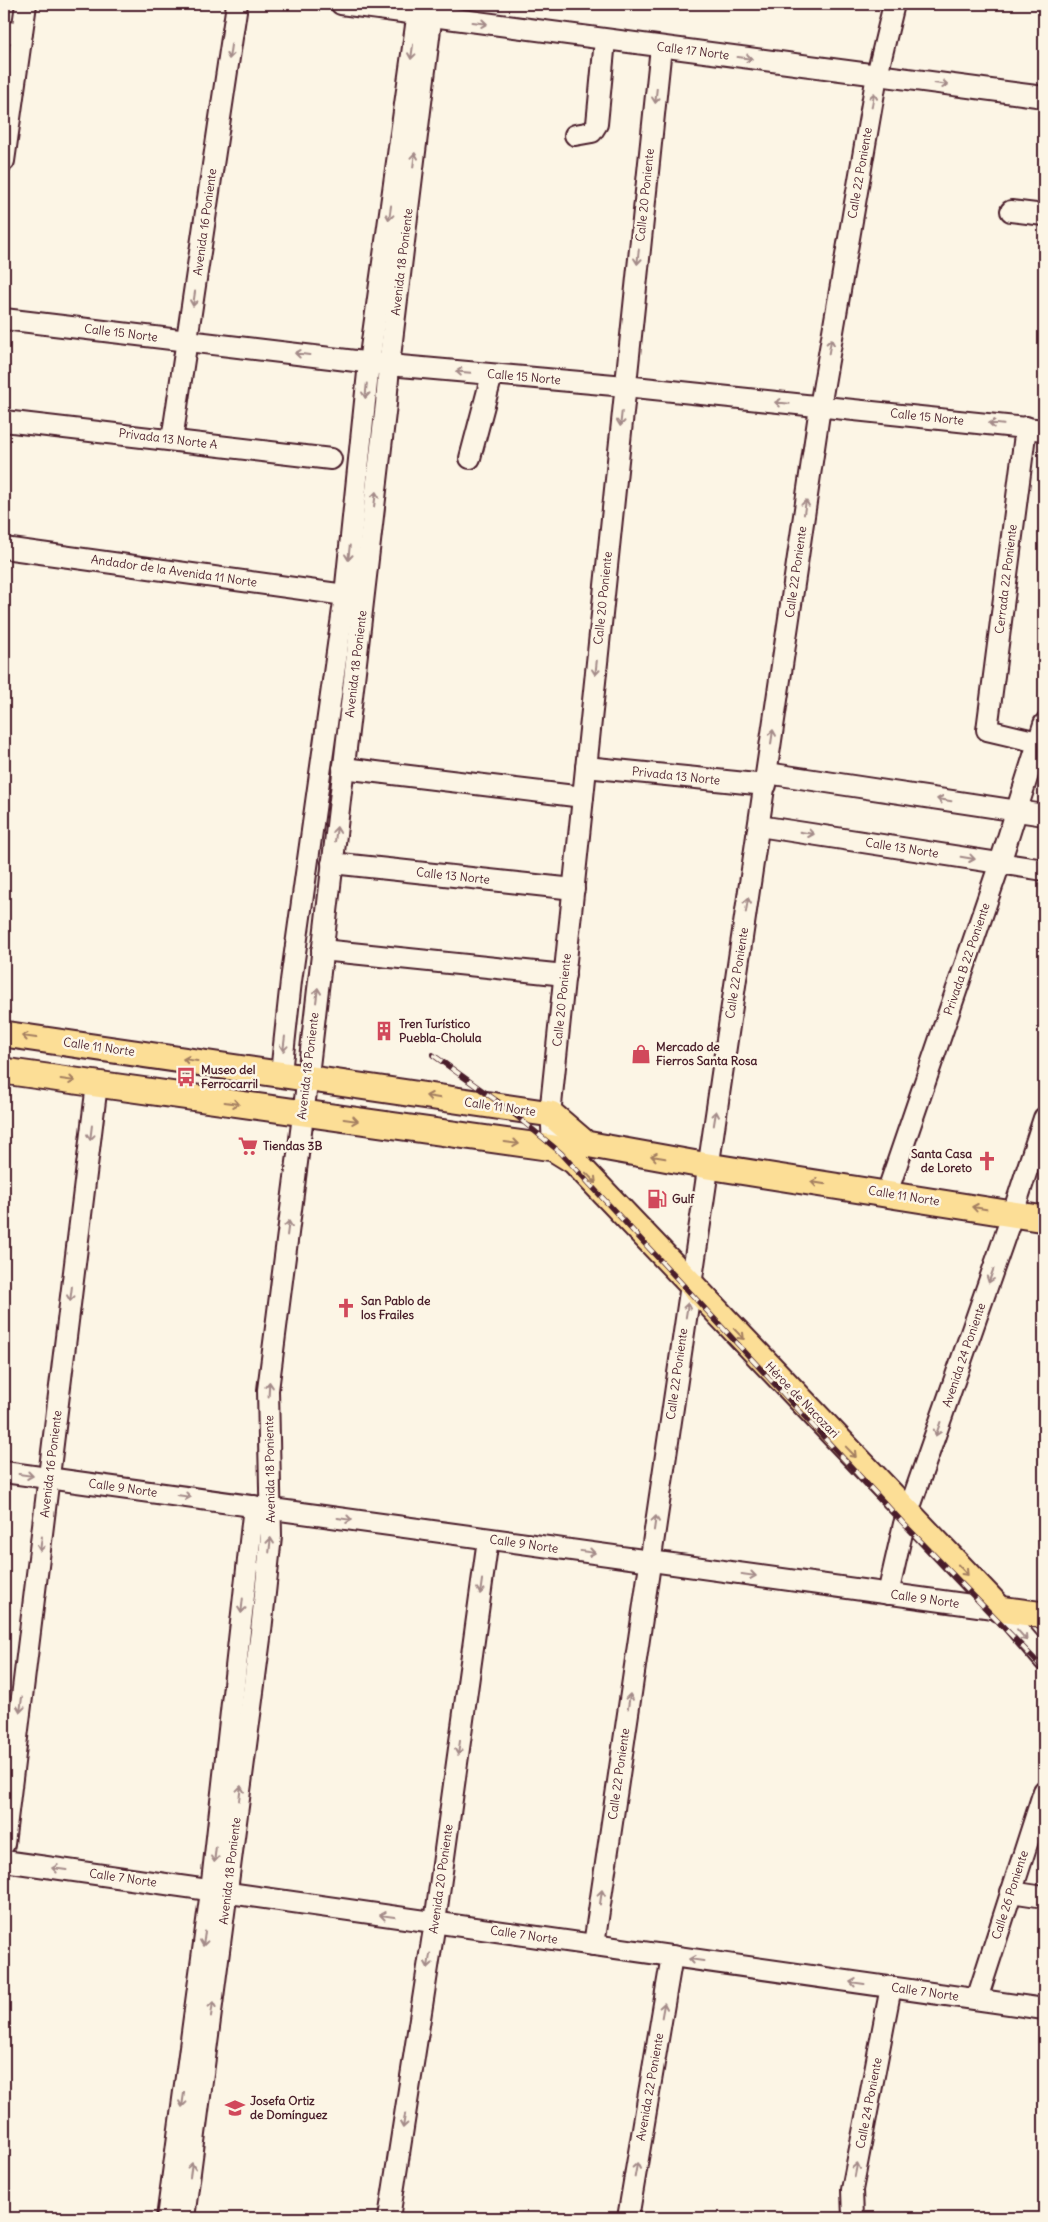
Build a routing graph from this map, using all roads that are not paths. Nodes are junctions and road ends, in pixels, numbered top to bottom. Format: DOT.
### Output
graph roads {
  1 [pos="26,4"];
  2 [pos="237,4"];
  3 [pos="341,4"];
  4 [pos="894,4"];
  5 [pos="425,10"];
  6 [pos="13,32"];
  7 [pos="605,40"];
  8 [pos="661,47"];
  9 [pos="877,76"];
  10 [pos="1044,97"];
  11 [pos="575,135"];
  12 [pos="4,161"];
  13 [pos="1011,211"];
  14 [pos="1044,215"];
  15 [pos="4,319"];
  16 [pos="188,341"];
  17 [pos="379,364"];
  18 [pos="492,375"];
  19 [pos="624,386"];
  20 [pos="820,406"];
  21 [pos="4,421"];
  22 [pos="1035,428"];
  23 [pos="172,440"];
  24 [pos="470,458"];
  25 [pos="331,459"];
  26 [pos="4,548"];
  27 [pos="345,595"];
  28 [pos="1041,733"];
  29 [pos="586,767"];
  30 [pos="343,768"];
  31 [pos="766,779"];
  32 [pos="583,798"];
  33 [pos="1015,810"];
  34 [pos="1044,815"];
  35 [pos="759,826"];
  36 [pos="332,863"];
  37 [pos="1000,863"];
  38 [pos="1044,870"];
  39 [pos="574,889"];
  40 [pos="322,950"];
  41 [pos="565,975"];
  42 [pos="4,1034"];
  43 [pos="4,1071"];
  44 [pos="280,1074"];
  45 [pos="307,1077"];
  46 [pos="97,1084"];
  47 [pos="303,1113"];
  48 [pos="550,1114"];
  49 [pos="1044,1118"];
  50 [pos="553,1148"];
  51 [pos="708,1166"];
  52 [pos="887,1193"];
  53 [pos="1013,1214"];
  54 [pos="1044,1219"];
  55 [pos="691,1283"];
  56 [pos="4,1472"];
  57 [pos="49,1478"];
  58 [pos="262,1507"];
  59 [pos="909,1512"];
  60 [pos="488,1539"];
  61 [pos="649,1561"];
  62 [pos="246,1575"];
  63 [pos="267,1578"];
  64 [pos="888,1594"];
  65 [pos="1000,1609"];
  66 [pos="1044,1615"];
  67 [pos="240,1629"];
  68 [pos="261,1631"];
  69 [pos="1044,1660"];
  70 [pos="244,1688"];
  71 [pos="1044,1791"];
  72 [pos="4,1844"];
  73 [pos="4,1861"];
  74 [pos="220,1892"];
  75 [pos="1011,1892"];
  76 [pos="1044,1897"];
  77 [pos="435,1922"];
  78 [pos="594,1945"];
  79 [pos="672,1956"];
  80 [pos="891,1987"];
  81 [pos="977,1999"];
  82 [pos="1044,2009"];
  83 [pos="167,2218"];
  84 [pos="184,2218"];
  85 [pos="389,2218"];
  86 [pos="628,2218"];
  87 [pos="853,2218"];
  1 -- 6 [label="street"];
  2 -- 16 [label="street, Avenida 16 Poniente, one-way"];
  3 -- 5 [label="street, Calle 17 Norte"];
  4 -- 9 [label="street, Calle 22 Poniente"];
  5 -- 7 [label="street, Calle 17 Norte, one-way"];
  5 -- 17 [label="street, Avenida 18 Poniente"];
  6 -- 12 [label="street"];
  7 -- 8 [label="street, Calle 17 Norte"];
  7 -- 11 [label="street"];
  8 -- 9 [label="street, Calle 17 Norte, one-way"];
  8 -- 19 [label="street, Calle 20 Poniente, one-way"];
  9 -- 10 [label="street, Calle 17 Norte, one-way"];
  20 -- 9 [label="street, Calle 22 Poniente, one-way"];
  13 -- 14 [label="street"];
  15 -- 16 [label="street, Calle 15 Norte"];
  17 -- 16 [label="street, Calle 15 Norte, one-way"];
  16 -- 23 [label="street, Avenida 16 Poniente"];
  18 -- 17 [label="street, Calle 15 Norte, one-way"];
  17 -- 27 [label="street, Avenida 18 Poniente, one-way"];
  30 -- 17 [label="street, Avenida 18 Poniente, one-way"];
  18 -- 19 [label="street, Calle 15 Norte"];
  18 -- 24 [label="street"];
  20 -- 19 [label="street, Calle 15 Norte, one-way"];
  19 -- 29 [label="street, Calle 20 Poniente, one-way"];
  22 -- 20 [label="street, Calle 15 Norte, one-way"];
  31 -- 20 [label="street, Calle 22 Poniente, one-way"];
  21 -- 23 [label="street, Privada 13 Norte A"];
  22 -- 28 [label="street, Cerrada 22 Poniente"];
  23 -- 25 [label="street, Privada 13 Norte A"];
  26 -- 27 [label="street, Andador de la Avenida 11 Norte"];
  27 -- 44 [label="street, Avenida 18 Poniente, one-way"];
  28 -- 33 [label="street, Privada B 22 Poniente"];
  29 -- 31 [label="street, Privada 13 Norte"];
  29 -- 32 [label="street, Calle 20 Poniente"];
  30 -- 32 [label="street"];
  36 -- 30 [label="street, Avenida 18 Poniente, one-way"];
  33 -- 31 [label="street, one-way"];
  31 -- 35 [label="street, Calle 22 Poniente"];
  32 -- 39 [label="street, Calle 20 Poniente"];
  33 -- 34 [label="street"];
  33 -- 37 [label="street, Privada B 22 Poniente"];
  35 -- 37 [label="street, Calle 13 Norte, one-way"];
  51 -- 35 [label="street, Calle 22 Poniente, one-way"];
  36 -- 39 [label="street, Calle 13 Norte"];
  36 -- 40 [label="street, Avenida 18 Poniente"];
  37 -- 38 [label="street, Calle 13 Norte"];
  37 -- 52 [label="street, Privada B 22 Poniente"];
  39 -- 41 [label="street, Calle 20 Poniente"];
  40 -- 41 [label="street"];
  45 -- 40 [label="street, Avenida 18 Poniente, one-way"];
  41 -- 48 [label="street, Calle 20 Poniente"];
  44 -- 42 [label="main road, Calle 11 Norte, one-way"];
  43 -- 46 [label="main road, one-way"];
  44 -- 45 [label="main road, Calle 11 Norte"];
  45 -- 47 [label="street, Avenida 18 Poniente"];
  48 -- 45 [label="main road, Calle 11 Norte, one-way"];
  46 -- 47 [label="main road, one-way"];
  46 -- 57 [label="street, Avenida 16 Poniente, one-way"];
  47 -- 50 [label="main road, one-way"];
  58 -- 47 [label="street, Avenida 18 Poniente, one-way"];
  48 -- 50 [label="street, Calle 20 Poniente"];
  51 -- 48 [label="main road, Calle 11 Norte, one-way"];
  49 -- 53 [label="street, Avenida 24 Poniente"];
  50 -- 55 [label="main road, Héroe de Nacozari, one-way"];
  52 -- 51 [label="main road, Calle 11 Norte, one-way"];
  51 -- 55 [label="street, Calle 22 Poniente"];
  53 -- 52 [label="main road, Calle 11 Norte, one-way"];
  53 -- 54 [label="main road, Calle 11 Norte"];
  53 -- 59 [label="street, Avenida 24 Poniente, one-way"];
  55 -- 59 [label="main road, Héroe de Nacozari, one-way"];
  61 -- 55 [label="street, Calle 22 Poniente, one-way"];
  56 -- 57 [label="street, Calle 9 Norte, one-way"];
  57 -- 58 [label="street, Calle 9 Norte, one-way"];
  57 -- 72 [label="street, Avenida 16 Poniente, one-way"];
  58 -- 60 [label="street, Calle 9 Norte, one-way"];
  58 -- 62 [label="street, Avenida 18 Poniente"];
  63 -- 58 [label="street, Avenida 18 Poniente, one-way"];
  59 -- 64 [label="street, Avenida 24 Poniente"];
  59 -- 65 [label="main road, Héroe de Nacozari, one-way"];
  60 -- 61 [label="street, Calle 9 Norte, one-way"];
  60 -- 77 [label="street, Avenida 20 Poniente, one-way"];
  61 -- 64 [label="street, Calle 9 Norte, one-way"];
  78 -- 61 [label="street, Calle 22 Poniente, one-way"];
  62 -- 63 [label="street"];
  62 -- 67 [label="street, Avenida 18 Poniente, one-way"];
  63 -- 68 [label="street, Avenida 18 Poniente"];
  64 -- 65 [label="street, Calle 9 Norte"];
  65 -- 66 [label="main road, Calle 9 Norte"];
  65 -- 69 [label="street, Héroe de Nacozari, one-way"];
  67 -- 68 [label="street"];
  67 -- 70 [label="street, Avenida 18 Poniente"];
  68 -- 70 [label="street, Avenida 18 Poniente"];
  70 -- 74 [label="street, Avenida 18 Poniente"];
  71 -- 75 [label="street, Calle 26 Poniente"];
  74 -- 73 [label="street, Calle 7 Norte, one-way"];
  77 -- 74 [label="street, Calle 7 Norte, one-way"];
  74 -- 83 [label="street, Avenida 18 Poniente, one-way"];
  84 -- 74 [label="street, Avenida 18 Poniente, one-way"];
  75 -- 76 [label="street"];
  75 -- 81 [label="street, Calle 26 Poniente"];
  77 -- 78 [label="street, Calle 7 Norte"];
  77 -- 85 [label="street, Avenida 20 Poniente, one-way"];
  78 -- 79 [label="street, Calle 7 Norte"];
  80 -- 79 [label="street, Calle 7 Norte, one-way"];
  86 -- 79 [label="street, Avenida 22 Poniente, one-way"];
  80 -- 81 [label="street, Calle 7 Norte"];
  87 -- 80 [label="street, Calle 24 Poniente, one-way"];
  81 -- 82 [label="street, Calle 7 Norte"];
}
